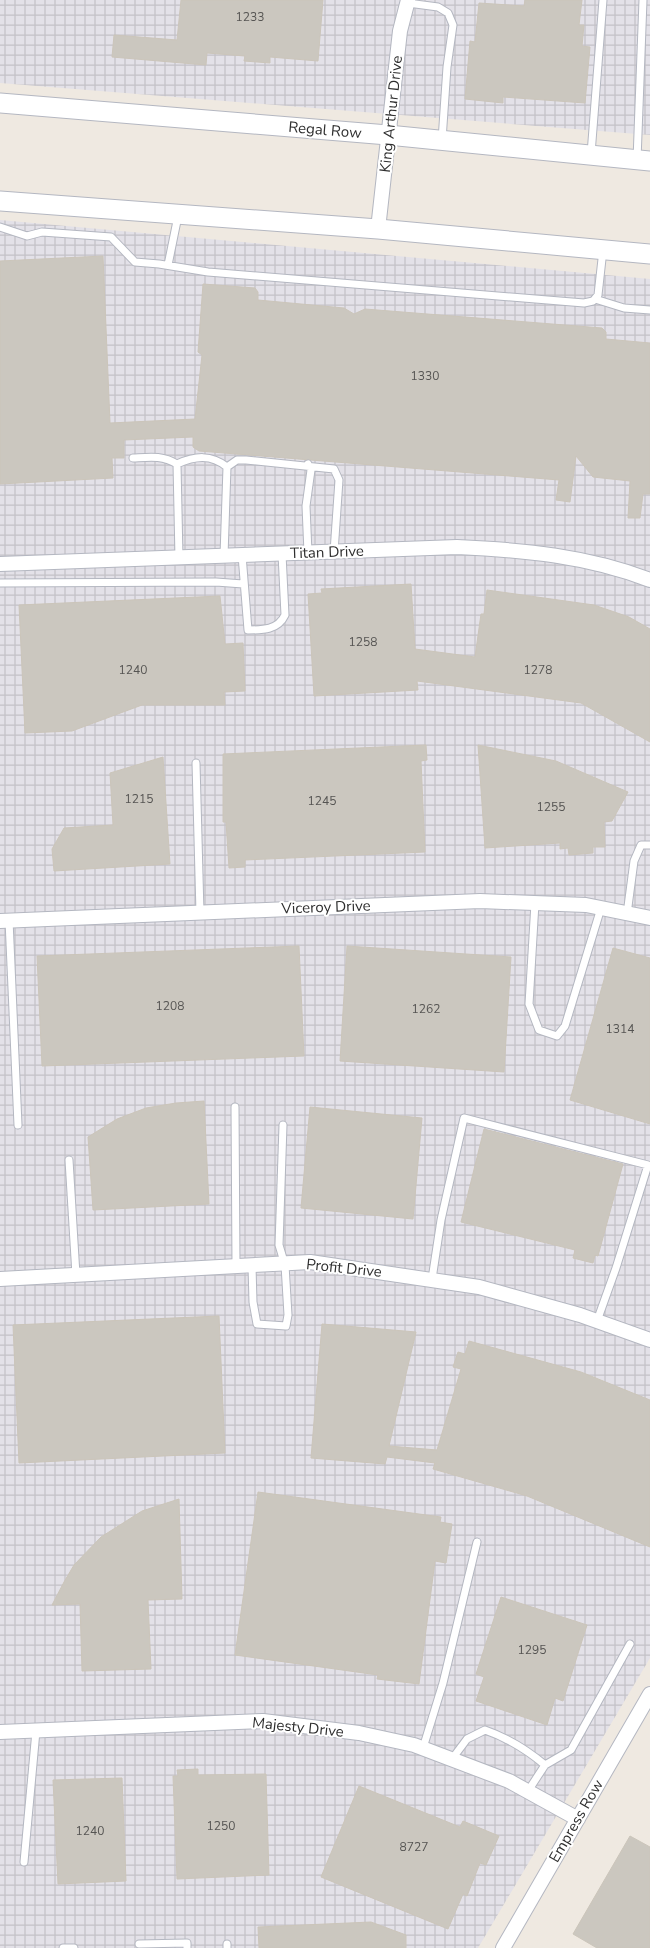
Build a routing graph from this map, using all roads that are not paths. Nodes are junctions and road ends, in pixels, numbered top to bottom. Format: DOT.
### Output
graph roads {
  1 [pos="603,0"];
  2 [pos="643,0"];
  3 [pos="408,1"];
  4 [pos="0,103"];
  5 [pos="388,135"];
  6 [pos="442,141"];
  7 [pos="591,156"];
  8 [pos="643,161"];
  9 [pos="0,201"];
  10 [pos="178,214"];
  11 [pos="0,228"];
  12 [pos="378,229"];
  13 [pos="603,250"];
  14 [pos="650,254"];
  15 [pos="168,265"];
  16 [pos="595,299"];
  17 [pos="650,310"];
  18 [pos="133,458"];
  19 [pos="177,464"];
  20 [pos="308,464"];
  21 [pos="227,467"];
  22 [pos="334,552"];
  23 [pos="308,553"];
  24 [pos="282,554"];
  25 [pos="224,556"];
  26 [pos="242,556"];
  27 [pos="178,558"];
  28 [pos="0,564"];
  29 [pos="650,580"];
  30 [pos="0,583"];
  31 [pos="243,584"];
  32 [pos="196,763"];
  33 [pos="650,844"];
  34 [pos="535,903"];
  35 [pos="601,908"];
  36 [pos="200,913"];
  37 [pos="627,914"];
  38 [pos="650,918"];
  39 [pos="4,921"];
  40 [pos="235,1107"];
  41 [pos="18,1125"];
  42 [pos="283,1125"];
  43 [pos="69,1160"];
  44 [pos="284,1265"];
  45 [pos="236,1266"];
  46 [pos="252,1266"];
  47 [pos="76,1276"];
  48 [pos="0,1279"];
  49 [pos="432,1279"];
  50 [pos="596,1321"];
  51 [pos="650,1340"];
  52 [pos="477,1542"];
  53 [pos="630,1644"];
  54 [pos="650,1694"];
  55 [pos="36,1731"];
  56 [pos="0,1732"];
  57 [pos="423,1748"];
  58 [pos="452,1759"];
  59 [pos="545,1765"];
  60 [pos="528,1791"];
  61 [pos="578,1819"];
  62 [pos="24,1862"];
  63 [pos="139,1944"];
  64 [pos="63,1948"];
  65 [pos="74,1948"];
  66 [pos="187,1948"];
  67 [pos="503,1948"];
  1 -- 7 [label="lane"];
  2 -- 8 [label="lane"];
  3 -- 5 [label="street, King Arthur Drive"];
  3 -- 6 [label="lane"];
  4 -- 5 [label="main road, Regal Row"];
  5 -- 6 [label="main road, Regal Row"];
  5 -- 12 [label="street, King Arthur Drive"];
  6 -- 7 [label="main road, Regal Row"];
  7 -- 8 [label="main road, Regal Row"];
  9 -- 10 [label="main road"];
  10 -- 12 [label="main road"];
  10 -- 15 [label="lane"];
  11 -- 15 [label="lane"];
  12 -- 13 [label="main road"];
  13 -- 14 [label="main road"];
  13 -- 16 [label="lane"];
  15 -- 16 [label="lane"];
  16 -- 17 [label="lane"];
  18 -- 19 [label="lane"];
  19 -- 21 [label="lane"];
  19 -- 27 [label="lane"];
  20 -- 21 [label="lane"];
  20 -- 22 [label="lane"];
  20 -- 23 [label="lane"];
  21 -- 25 [label="lane"];
  22 -- 23 [label="street, Titan Drive"];
  22 -- 29 [label="street, Titan Drive"];
  23 -- 24 [label="street, Titan Drive"];
  24 -- 26 [label="street, Titan Drive"];
  24 -- 31 [label="lane"];
  25 -- 26 [label="street, Titan Drive"];
  25 -- 27 [label="street, Titan Drive"];
  26 -- 31 [label="lane"];
  27 -- 28 [label="street, Titan Drive"];
  30 -- 31 [label="lane"];
  32 -- 36 [label="lane"];
  33 -- 37 [label="lane"];
  34 -- 35 [label="street, Viceroy Drive"];
  34 -- 35 [label="lane"];
  34 -- 36 [label="street, Viceroy Drive"];
  35 -- 37 [label="street, Viceroy Drive"];
  36 -- 39 [label="street, Viceroy Drive"];
  37 -- 38 [label="street, Viceroy Drive"];
  39 -- 41 [label="lane"];
  40 -- 45 [label="lane"];
  42 -- 44 [label="lane"];
  43 -- 47 [label="lane"];
  44 -- 46 [label="street, Profit Drive"];
  44 -- 46 [label="lane"];
  44 -- 49 [label="street, Profit Drive"];
  45 -- 46 [label="street, Profit Drive"];
  45 -- 47 [label="street, Profit Drive"];
  47 -- 48 [label="street, Profit Drive"];
  49 -- 50 [label="street, Profit Drive"];
  49 -- 50 [label="lane"];
  50 -- 51 [label="street, Profit Drive"];
  52 -- 57 [label="lane"];
  53 -- 59 [label="lane"];
  54 -- 61 [label="street, Empress Row"];
  55 -- 56 [label="street, Majesty Drive"];
  55 -- 57 [label="street, Majesty Drive"];
  55 -- 62 [label="lane"];
  57 -- 58 [label="street, Majesty Drive"];
  58 -- 59 [label="lane"];
  58 -- 60 [label="street, Majesty Drive"];
  59 -- 60 [label="lane"];
  60 -- 61 [label="street, Majesty Drive"];
  61 -- 67 [label="street, Empress Row"];
  63 -- 66 [label="lane"];
  64 -- 65 [label="lane"];
}
